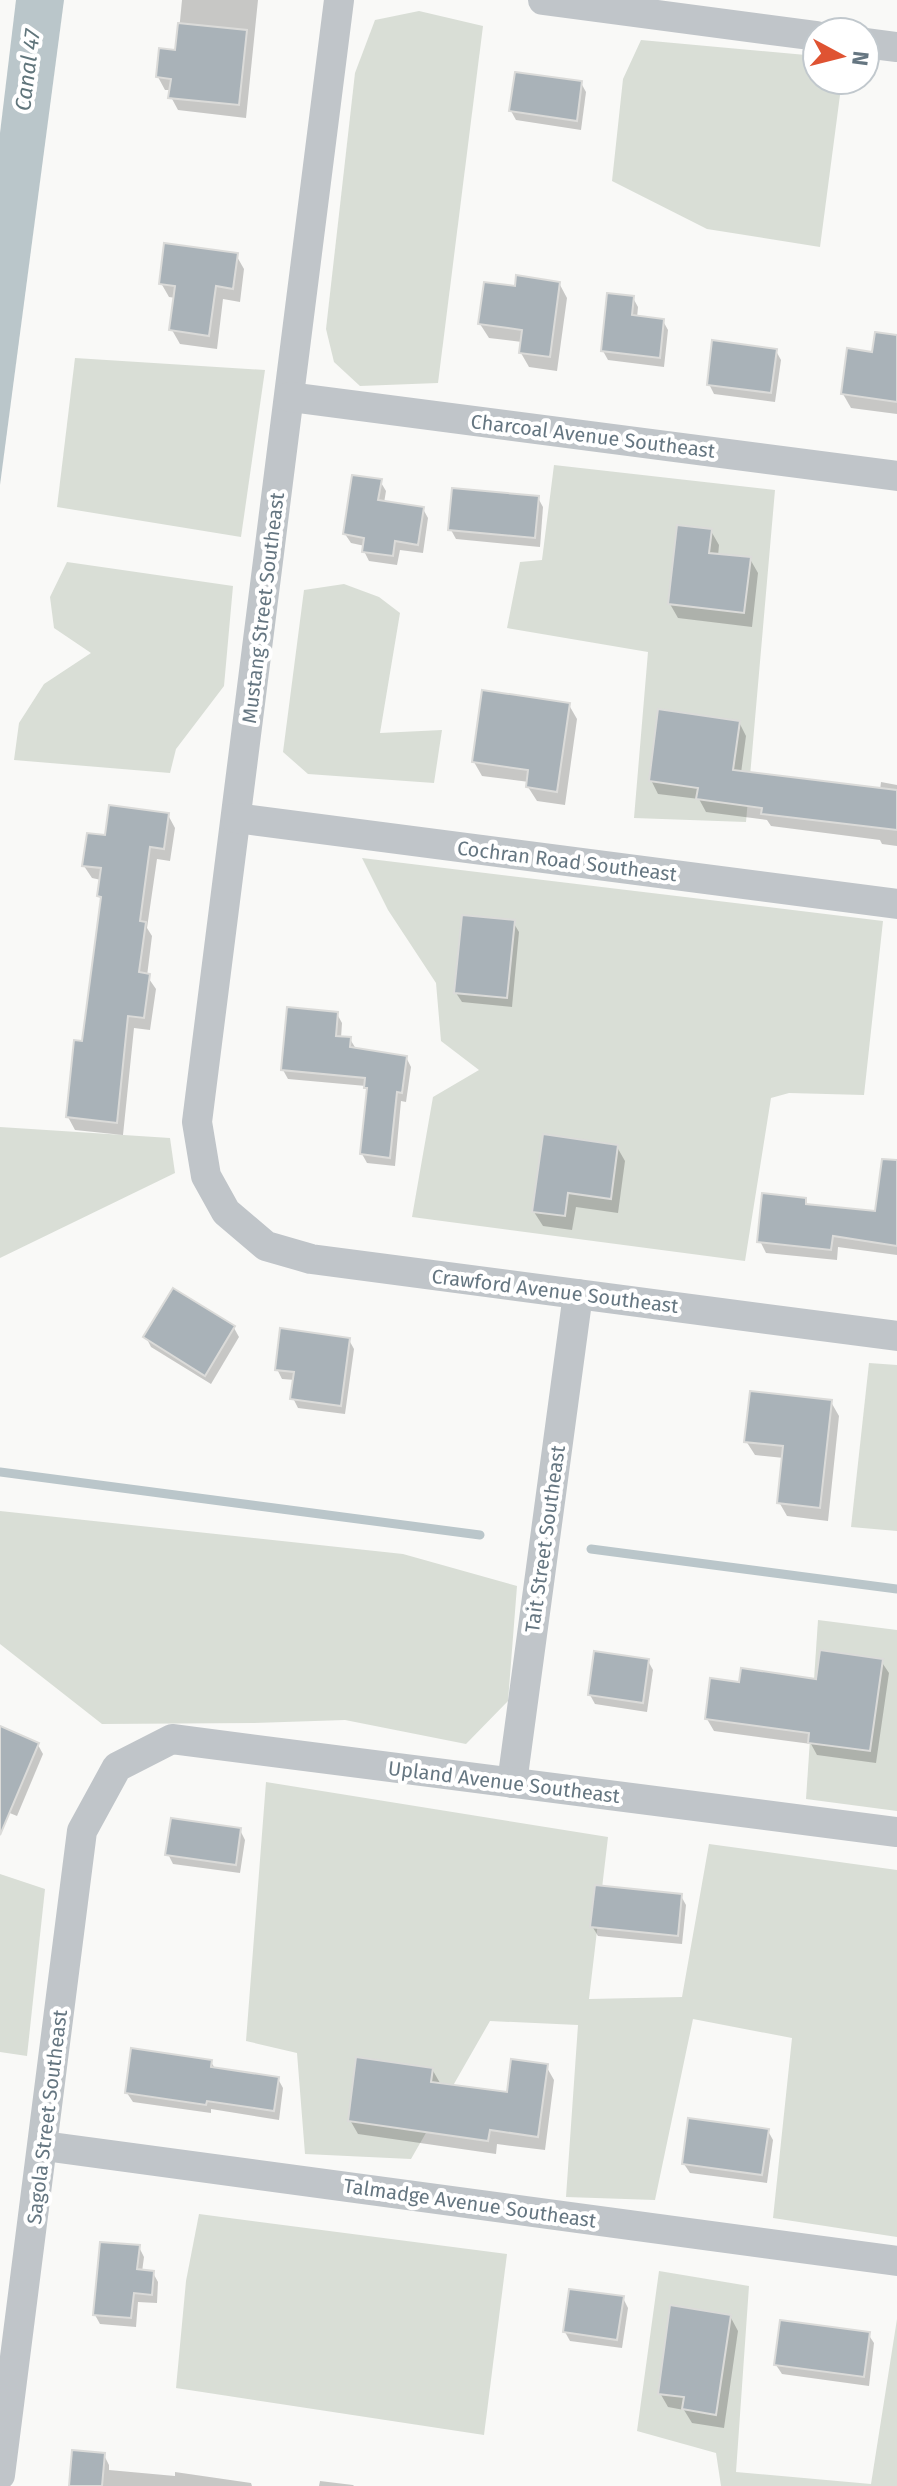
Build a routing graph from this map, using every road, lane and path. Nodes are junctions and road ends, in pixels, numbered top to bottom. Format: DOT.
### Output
graph roads {
  1 [pos="339,0"];
  2 [pos="543,0"];
  3 [pos="801,34"];
  4 [pos="290,397"];
  5 [pos="897,476"];
  6 [pos="236,818"];
  7 [pos="897,904"];
  8 [pos="226,1212"];
  9 [pos="578,1294"];
  10 [pos="897,1336"];
  11 [pos="117,1767"];
  12 [pos="512,1783"];
  13 [pos="897,1832"];
  14 [pos="44,2146"];
  15 [pos="897,2261"];
  16 [pos="0,2475"];
  1 -- 4 [label="street, Mustang Street Southeast"];
  2 -- 3 [label="street"];
  4 -- 5 [label="street, Charcoal Avenue Southeast"];
  4 -- 6 [label="street, Mustang Street Southeast"];
  6 -- 7 [label="street, Cochran Road Southeast"];
  6 -- 8 [label="street, Mustang Street Southeast"];
  8 -- 9 [label="street, Crawford Avenue Southeast"];
  9 -- 10 [label="street, Crawford Avenue Southeast"];
  9 -- 12 [label="street, Tait Street Southeast"];
  11 -- 12 [label="street, Upland Avenue Southeast"];
  11 -- 14 [label="street, Sagola Street Southeast"];
  12 -- 13 [label="street, Upland Avenue Southeast"];
  14 -- 15 [label="street, Talmadge Avenue Southeast"];
  14 -- 16 [label="street, Sagola Street Southeast"];
}
